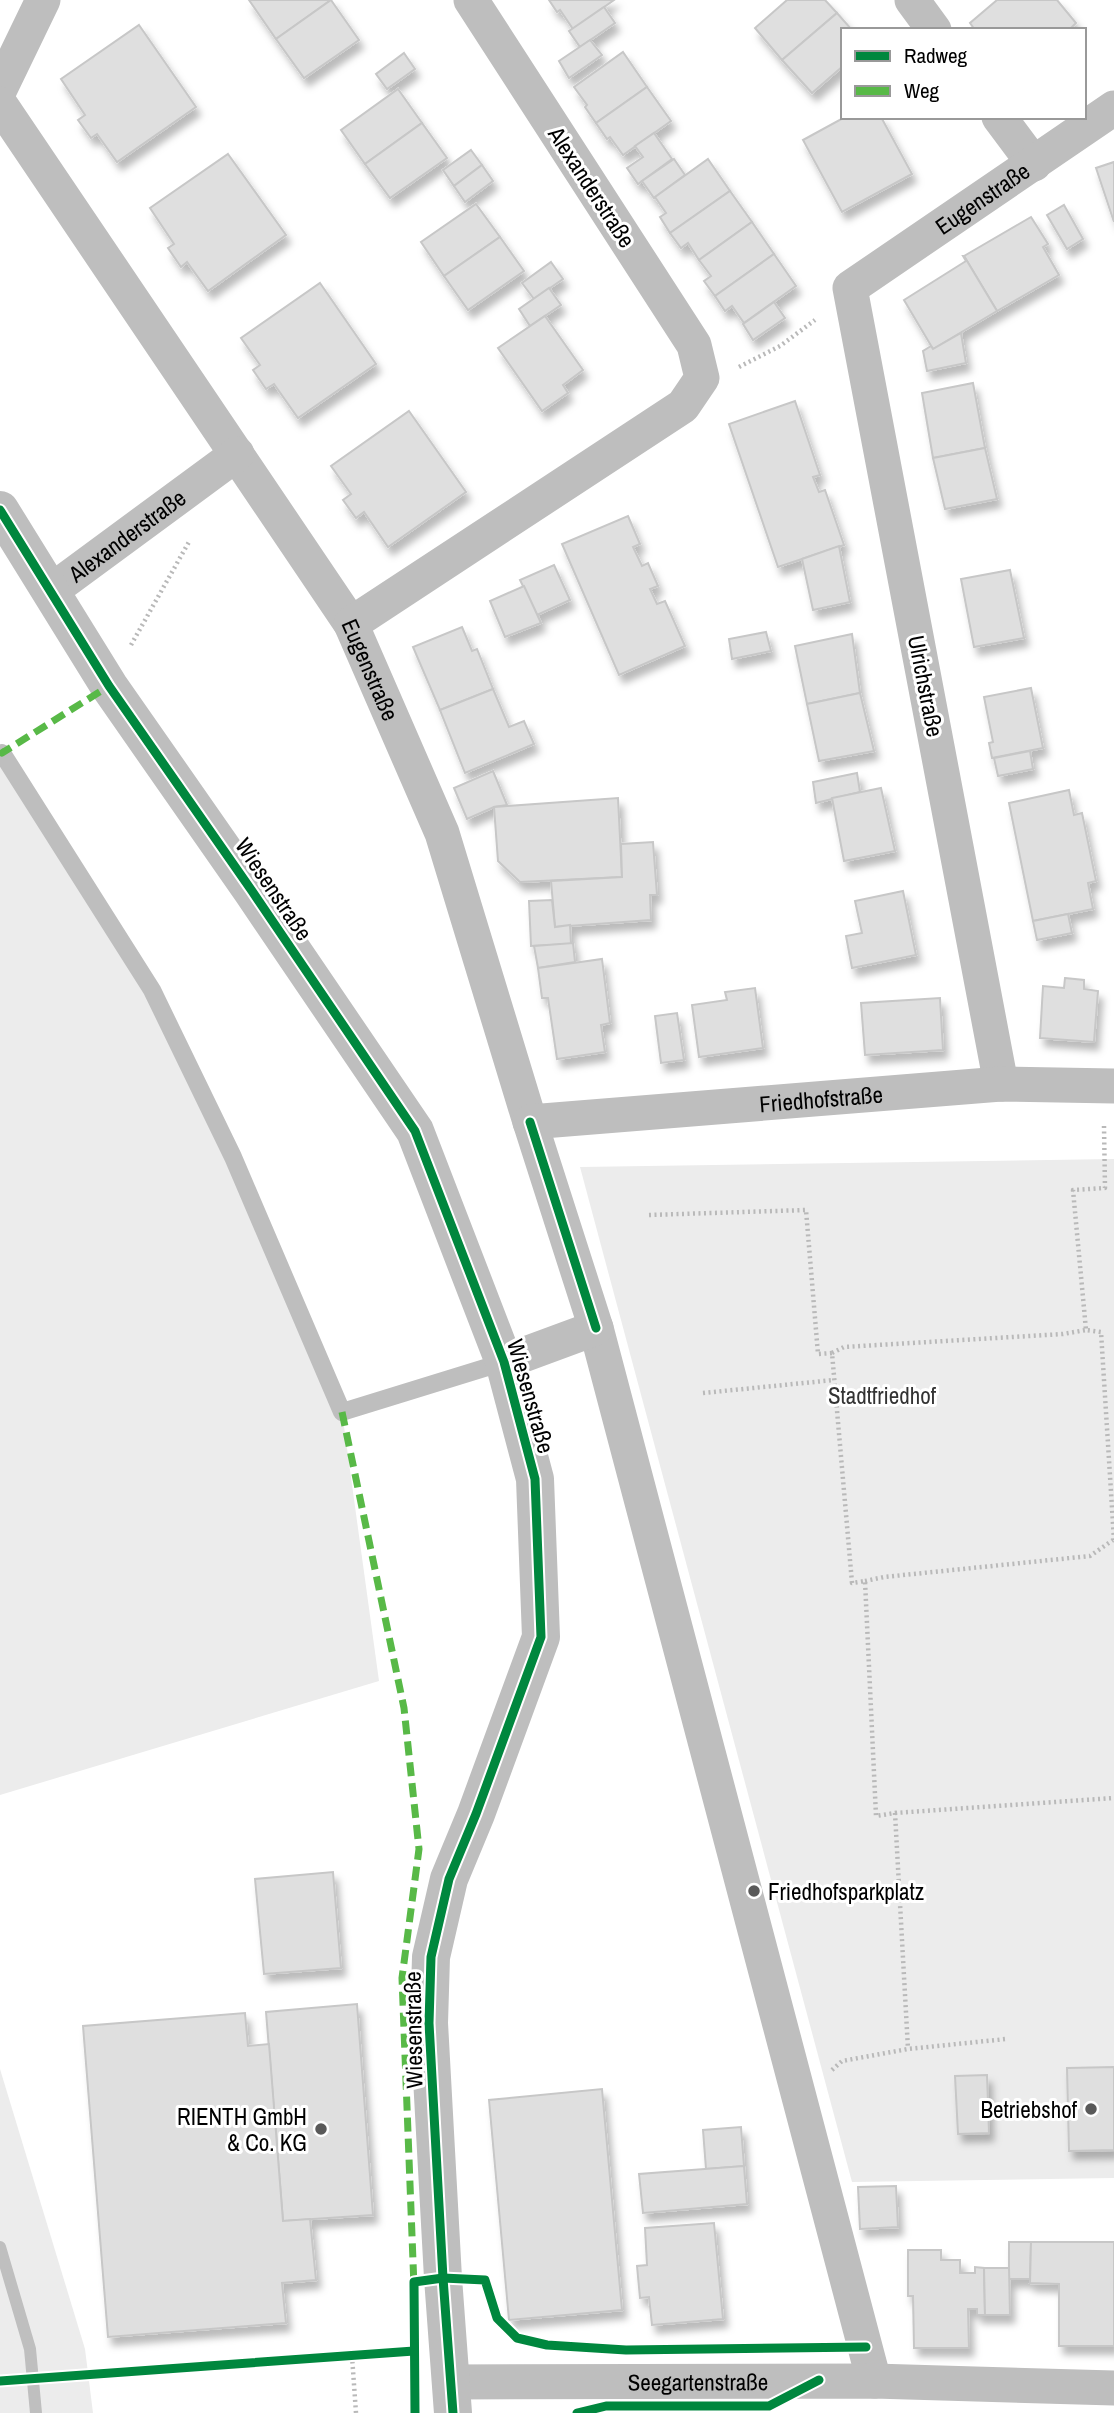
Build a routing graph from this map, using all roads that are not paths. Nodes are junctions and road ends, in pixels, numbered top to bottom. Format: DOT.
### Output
graph roads {
  1 [pos="43,0"];
  2 [pos="471,0"];
  3 [pos="912,0"];
  4 [pos="933,28"];
  5 [pos="0,89"];
  6 [pos="0,104"];
  7 [pos="1114,108"];
  8 [pos="1000,119"];
  9 [pos="1034,164"];
  10 [pos="850,288"];
  11 [pos="702,378"];
  12 [pos="237,454"];
  13 [pos="0,510"];
  14 [pos="51,591"];
  15 [pos="351,624"];
  16 [pos="2,753"];
  17 [pos="1001,1084"];
  18 [pos="1108,1086"];
  19 [pos="530,1122"];
  20 [pos="596,1328"];
  21 [pos="504,1362"];
  22 [pos="874,2381"];
  23 [pos="1114,2388"];
  24 [pos="452,2398"];
  1 -- 5 [label="street"];
  2 -- 11 [label="street, Alexanderstraße"];
  3 -- 4 [label="street"];
  6 -- 12 [label="street"];
  7 -- 9 [label="street, Eugenstraße"];
  8 -- 9 [label="street"];
  9 -- 10 [label="street, Eugenstraße"];
  10 -- 17 [label="street, Ulrichstraße"];
  11 -- 15 [label="street, Eugenstraße"];
  12 -- 14 [label="street, Alexanderstraße"];
  12 -- 15 [label="street"];
  13 -- 14 [label="street, Wiesenstraße"];
  14 -- 21 [label="street, Wiesenstraße"];
  15 -- 19 [label="street, Eugenstraße"];
  16 -- 21 [label="lane"];
  17 -- 18 [label="street, Friedhofstraße"];
  17 -- 19 [label="street, Friedhofstraße"];
  19 -- 20 [label="street, Eugenstraße"];
  20 -- 21 [label="street"];
  20 -- 22 [label="street, Eugenstraße"];
  21 -- 24 [label="street, Wiesenstraße"];
  22 -- 23 [label="street, Seegartenstraße"];
  22 -- 24 [label="street, Seegartenstraße"];
}
